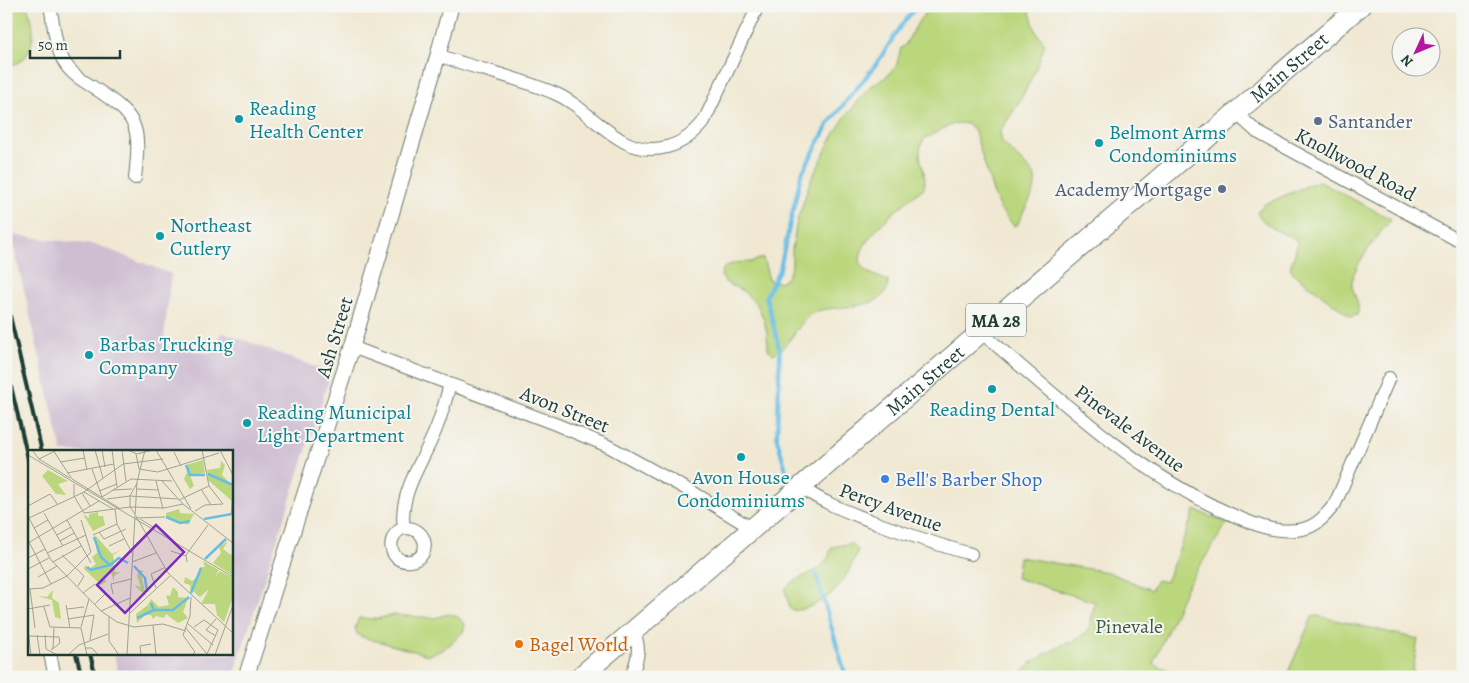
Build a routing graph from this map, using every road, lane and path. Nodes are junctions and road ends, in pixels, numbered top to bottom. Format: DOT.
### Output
graph roads {
  1 [pos="50,6"];
  2 [pos="451,6"];
  3 [pos="758,6"];
  4 [pos="1360,6"];
  5 [pos="438,55"];
  6 [pos="1236,113"];
  7 [pos="135,178"];
  8 [pos="1463,243"];
  9 [pos="982,332"];
  10 [pos="352,347"];
  11 [pos="1389,378"];
  12 [pos="450,384"];
  13 [pos="801,487"];
  14 [pos="404,528"];
  15 [pos="753,529"];
  16 [pos="971,554"];
  17 [pos="633,632"];
  18 [pos="50,656"];
  19 [pos="55,677"];
  20 [pos="246,677"];
  21 [pos="580,677"];
  22 [pos="631,677"];
  1 -- 7 [label="street"];
  2 -- 5 [label="street, Ash Street"];
  3 -- 5 [label="street"];
  4 -- 6 [label="main road, Main Street / MA 28"];
  5 -- 10 [label="street, Ash Street"];
  6 -- 8 [label="street, Knollwood Road"];
  6 -- 9 [label="main road, Main Street / MA 28"];
  9 -- 11 [label="street, Pinevale Avenue"];
  9 -- 13 [label="main road, Main Street / MA 28"];
  10 -- 12 [label="street, Avon Street"];
  10 -- 20 [label="street, Ash Street"];
  12 -- 14 [label="street"];
  12 -- 15 [label="street, Avon Street"];
  13 -- 15 [label="main road, Main Street / MA 28"];
  13 -- 16 [label="street, Percy Avenue"];
  15 -- 17 [label="main road, Main Street / MA 28"];
  17 -- 21 [label="main road, Main Street / MA 28"];
  17 -- 22 [label="street"];
  18 -- 19 [label="street"];
}
